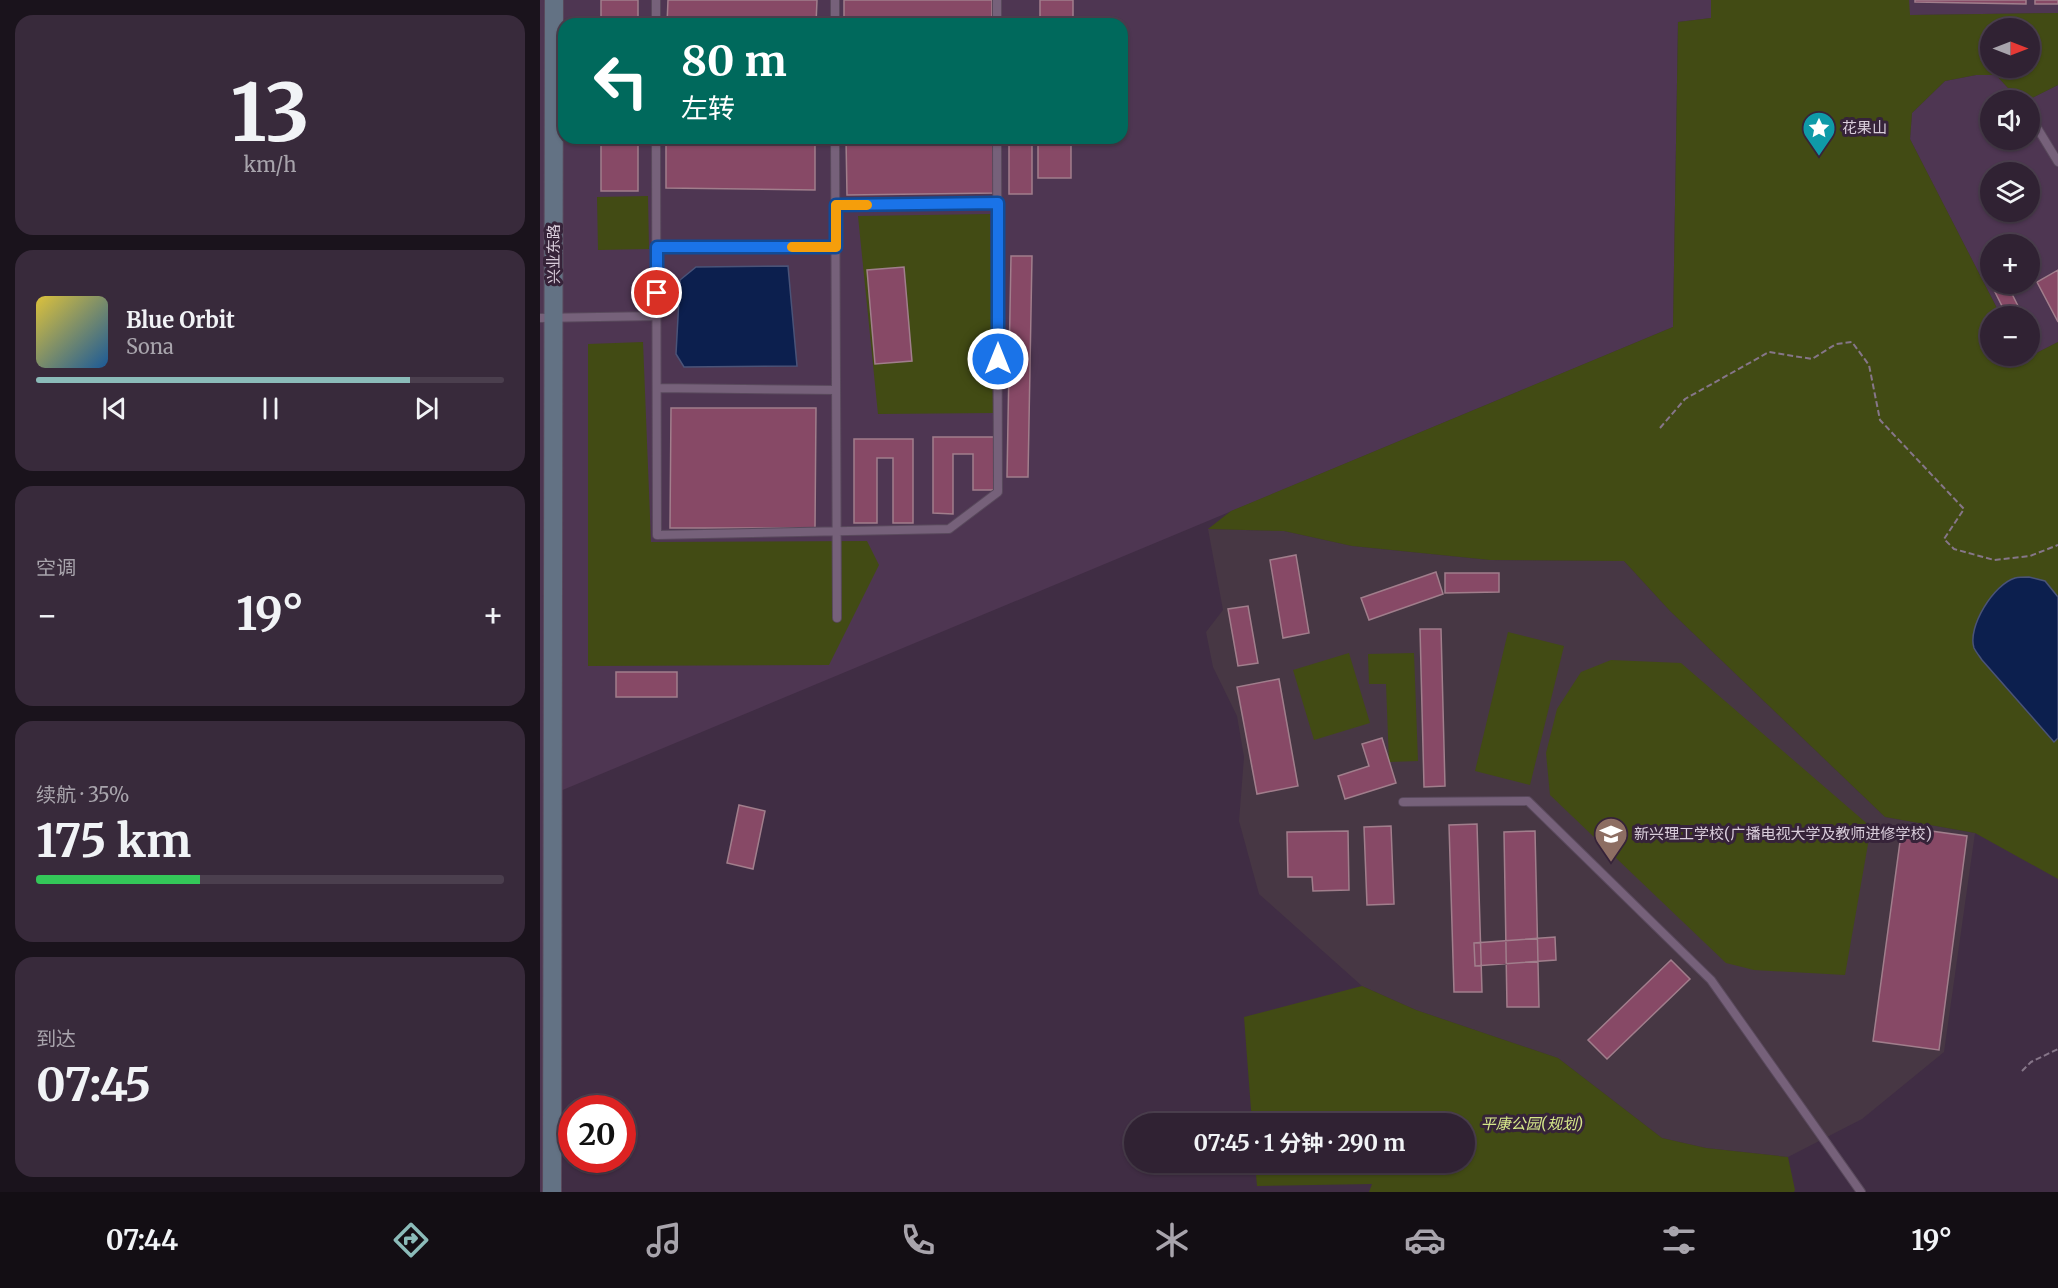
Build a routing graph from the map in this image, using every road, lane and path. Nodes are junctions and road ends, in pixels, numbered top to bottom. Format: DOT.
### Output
graph roads {
  1 [pos="554,0"];
  2 [pos="656,0"];
  3 [pos="835,0"];
  4 [pos="997,0"];
  5 [pos="656,18"];
  6 [pos="835,18"];
  7 [pos="997,18"];
  8 [pos="2040,132"];
  9 [pos="656,144"];
  10 [pos="835,144"];
  11 [pos="998,144"];
  12 [pos="2058,162"];
  13 [pos="998,203"];
  14 [pos="836,205"];
  15 [pos="657,247"];
  16 [pos="836,247"];
  17 [pos="657,316"];
  18 [pos="547,318"];
  19 [pos="657,388"];
  20 [pos="836,390"];
  21 [pos="1660,428"];
  22 [pos="836,531"];
  23 [pos="2058,545"];
  24 [pos="837,618"];
  25 [pos="1403,802"];
  26 [pos="2058,1049"];
  27 [pos="2022,1071"];
  28 [pos="552,1192"];
  29 [pos="1861,1192"];
  1 -- 18 [label="street, 兴业东路"];
  2 -- 5 [label="lane"];
  3 -- 6 [label="lane"];
  4 -- 7 [label="lane"];
  8 -- 12 [label="lane"];
  9 -- 15 [label="lane"];
  10 -- 14 [label="lane"];
  11 -- 13 [label="lane"];
  13 -- 14 [label="lane"];
  13 -- 22 [label="lane"];
  14 -- 16 [label="lane"];
  15 -- 16 [label="lane"];
  15 -- 17 [label="lane"];
  16 -- 20 [label="lane"];
  17 -- 18 [label="lane"];
  17 -- 19 [label="lane"];
  18 -- 28 [label="street, 兴业东路"];
  19 -- 20 [label="lane"];
  19 -- 22 [label="lane"];
  20 -- 22 [label="lane"];
  21 -- 23 [label="path"];
  22 -- 24 [label="lane"];
  25 -- 29 [label="lane"];
  26 -- 27 [label="path"];
}
